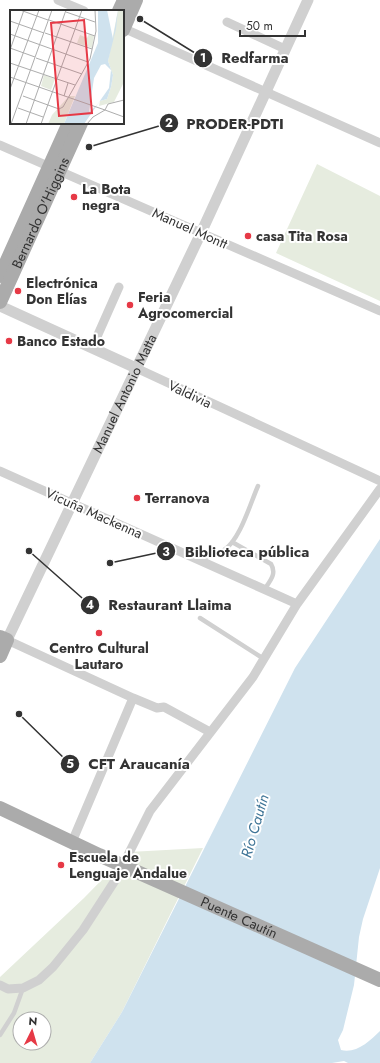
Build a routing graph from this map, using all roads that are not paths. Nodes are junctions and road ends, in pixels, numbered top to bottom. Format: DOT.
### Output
graph roads {
  1 [pos="58,0"];
  2 [pos="124,0"];
  3 [pos="136,0"];
  4 [pos="308,0"];
  5 [pos="82,10"];
  6 [pos="119,10"];
  7 [pos="227,22"];
  8 [pos="124,27"];
  9 [pos="124,29"];
  10 [pos="285,49"];
  11 [pos="266,91"];
  12 [pos="69,124"];
  13 [pos="80,124"];
  14 [pos="380,143"];
  15 [pos="0,145"];
  16 [pos="55,169"];
  17 [pos="201,233"];
  18 [pos="0,276"];
  19 [pos="119,287"];
  20 [pos="0,302"];
  21 [pos="0,306"];
  22 [pos="380,311"];
  23 [pos="92,348"];
  24 [pos="136,368"];
  25 [pos="0,471"];
  26 [pos="380,482"];
  27 [pos="258,486"];
  28 [pos="380,489"];
  29 [pos="72,503"];
  30 [pos="232,542"];
  31 [pos="198,560"];
  32 [pos="264,590"];
  33 [pos="297,604"];
  34 [pos="200,618"];
  35 [pos="4,639"];
  36 [pos="0,656"];
  37 [pos="264,659"];
  38 [pos="133,698"];
  39 [pos="210,732"];
  40 [pos="0,808"];
  41 [pos="72,842"];
  42 [pos="380,980"];
  43 [pos="0,985"];
  44 [pos="22,988"];
  45 [pos="0,1035"];
  1 -- 5 [label="street"];
  2 -- 6 [label="main road"];
  3 -- 8 [label="main road"];
  4 -- 10 [label="street, Manuel Antonio Matta"];
  7 -- 10 [label="street"];
  9 -- 11 [label="street"];
  10 -- 11 [label="street, Manuel Antonio Matta"];
  11 -- 14 [label="street"];
  11 -- 17 [label="street, Manuel Antonio Matta"];
  12 -- 16 [label="main road, Bernardo O'Higgins"];
  13 -- 16 [label="main road, Bernardo O'Higgins"];
  15 -- 16 [label="street, Manuel Montt"];
  16 -- 17 [label="street, Manuel Montt"];
  16 -- 18 [label="main road, Bernardo O'Higgins"];
  16 -- 20 [label="main road, Bernardo O'Higgins"];
  17 -- 22 [label="street, Manuel Montt"];
  17 -- 24 [label="street, Manuel Antonio Matta"];
  19 -- 23 [label="street"];
  21 -- 23 [label="street, Valdivia"];
  23 -- 24 [label="street, Valdivia"];
  24 -- 26 [label="street, Valdivia"];
  24 -- 29 [label="street, Manuel Antonio Matta"];
  25 -- 29 [label="street, Vicuña Mackenna"];
  27 -- 30 [label="lane"];
  28 -- 33 [label="street"];
  29 -- 31 [label="street, Vicuña Mackenna"];
  29 -- 35 [label="street, Manuel Antonio Matta"];
  30 -- 31 [label="lane"];
  30 -- 32 [label="lane"];
  31 -- 32 [label="street, Vicuña Mackenna"];
  32 -- 33 [label="street, Vicuña Mackenna"];
  33 -- 37 [label="street"];
  34 -- 37 [label="lane"];
  35 -- 36 [label="main road, Manuel Antonio Matta"];
  35 -- 38 [label="street"];
  37 -- 39 [label="street"];
  38 -- 39 [label="street"];
  38 -- 41 [label="street"];
  39 -- 44 [label="street"];
  40 -- 41 [label="main road, Puente Cautín"];
  41 -- 42 [label="main road, Puente Cautín"];
  43 -- 44 [label="street"];
  44 -- 45 [label="lane"];
}
